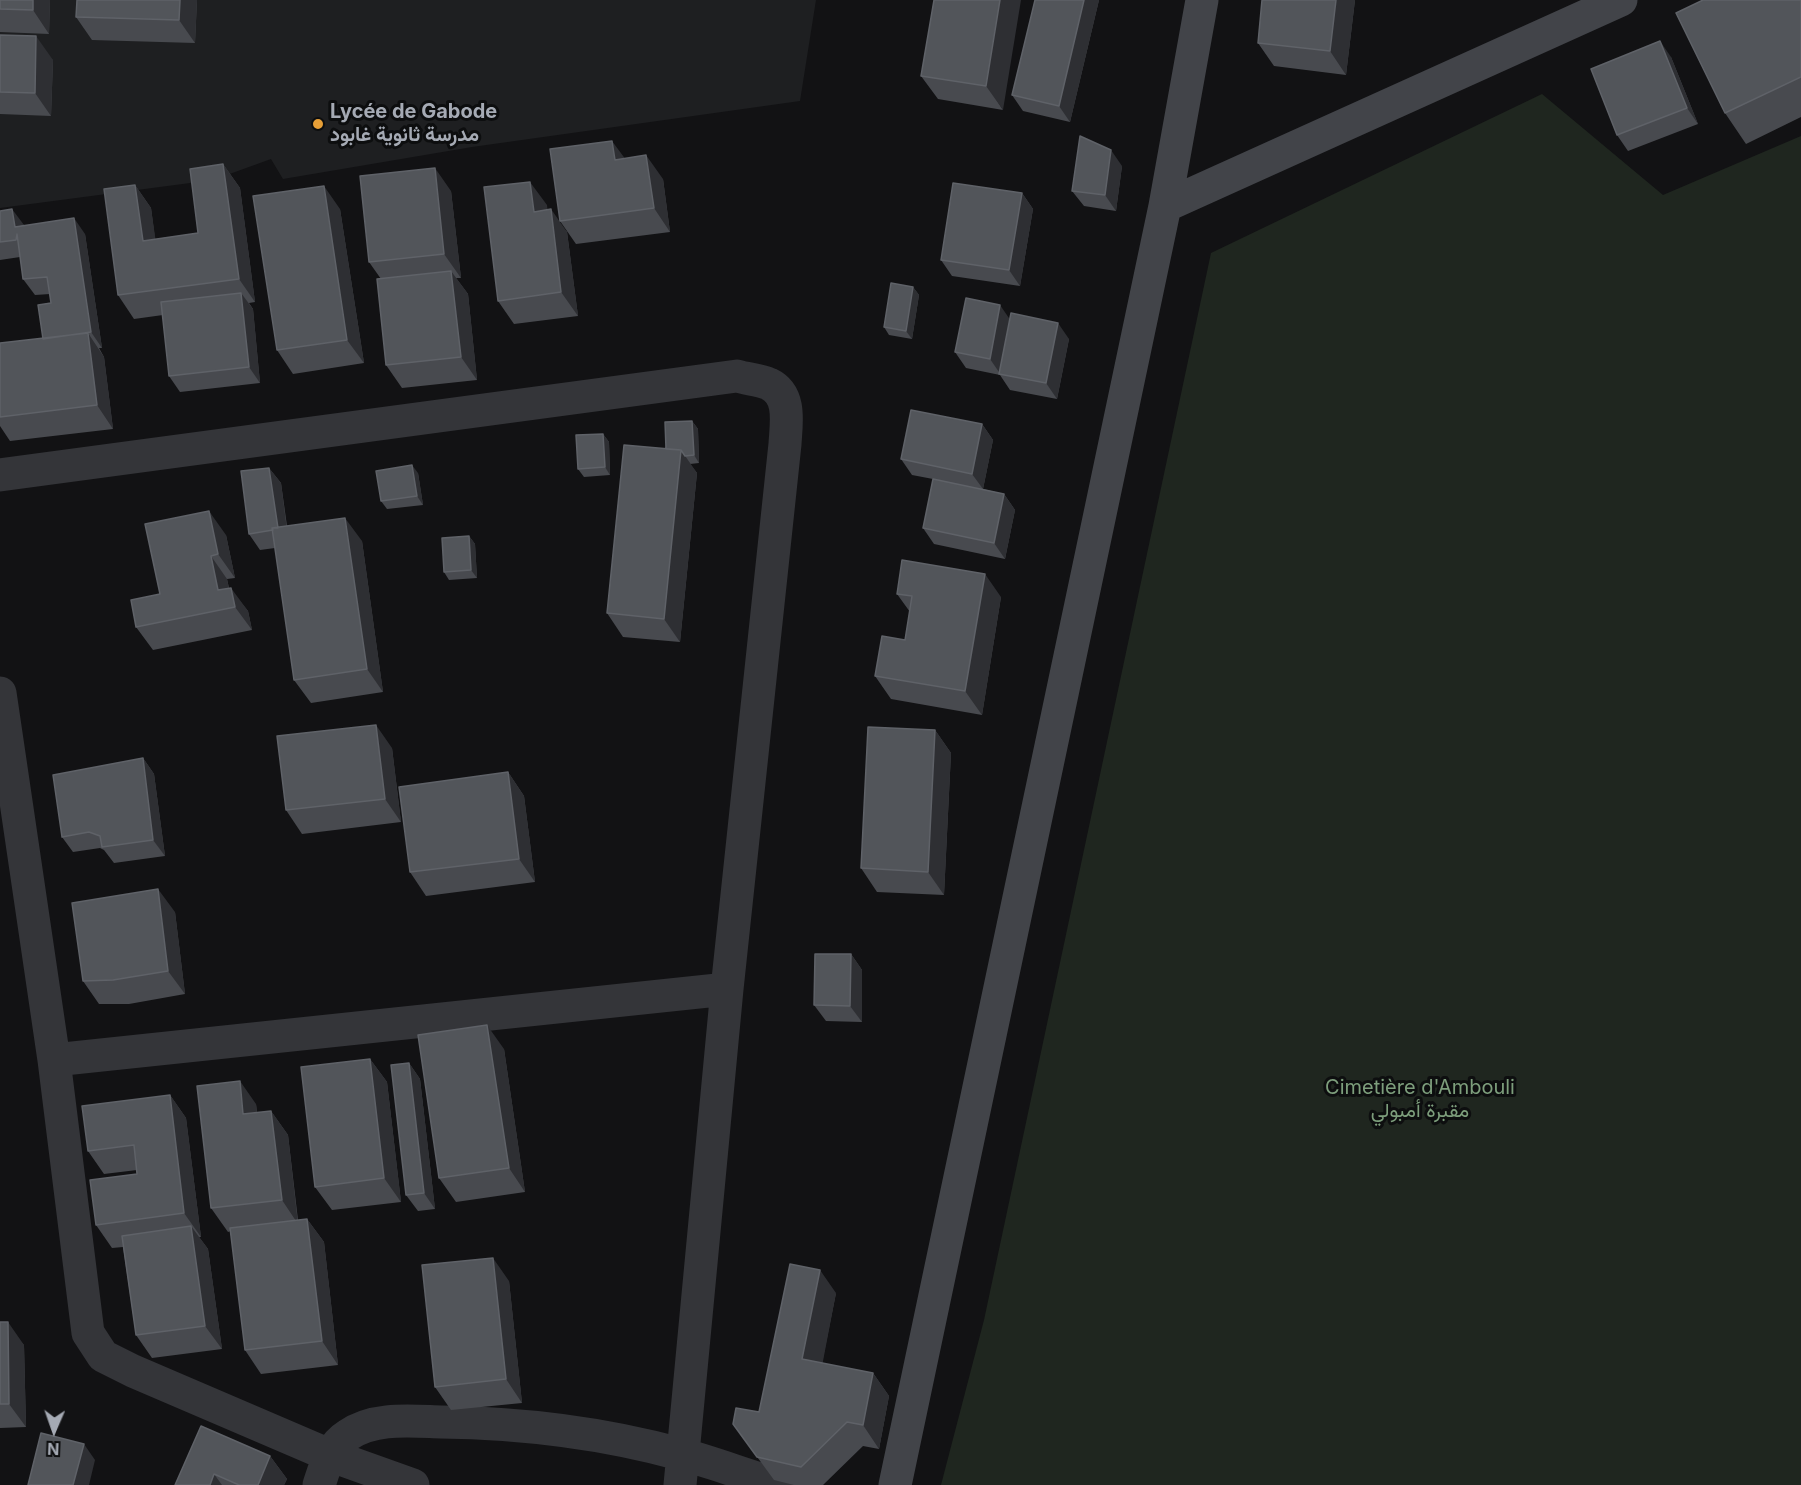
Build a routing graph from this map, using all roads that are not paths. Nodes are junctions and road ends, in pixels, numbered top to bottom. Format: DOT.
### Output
graph roads {
  1 [pos="1202,0"];
  2 [pos="1621,0"];
  3 [pos="1165,206"];
  4 [pos="0,475"];
  5 [pos="0,693"];
  6 [pos="3,735"];
  7 [pos="727,988"];
  8 [pos="54,1060"];
  9 [pos="324,1470"];
  10 [pos="681,1470"];
  11 [pos="413,1485"];
  12 [pos="781,1485"];
  13 [pos="895,1485"];
  1 -- 3 [label="street"];
  2 -- 3 [label="street"];
  3 -- 13 [label="street"];
  4 -- 7 [label="street"];
  5 -- 6 [label="street"];
  6 -- 8 [label="street"];
  7 -- 8 [label="street"];
  7 -- 10 [label="street"];
  8 -- 9 [label="street"];
  9 -- 10 [label="street"];
  9 -- 11 [label="street"];
  10 -- 12 [label="street"];
}
